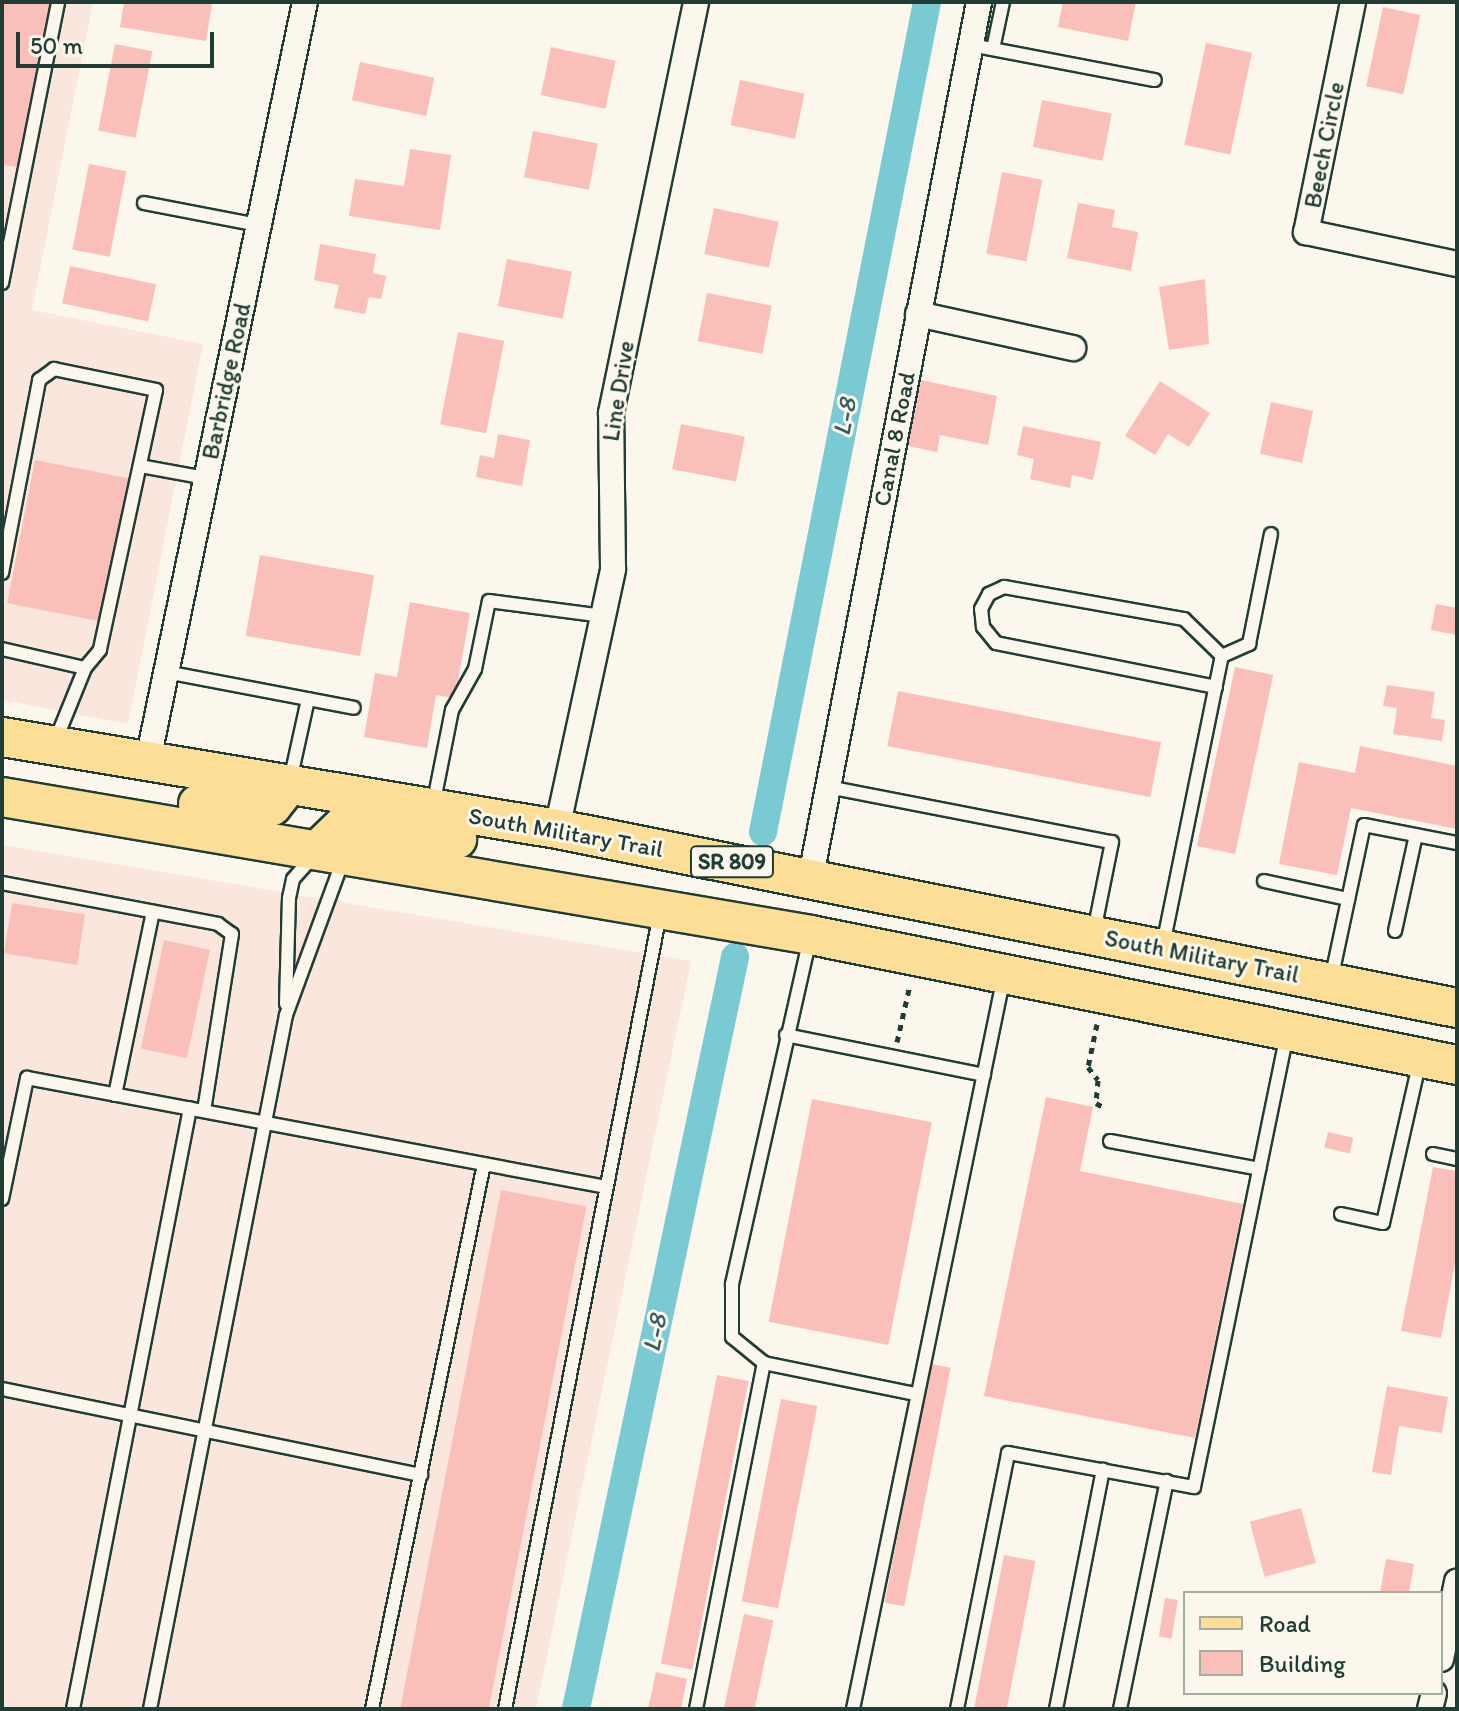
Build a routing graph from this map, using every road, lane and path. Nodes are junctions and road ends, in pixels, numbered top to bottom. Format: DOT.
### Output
graph roads {
  1 [pos="58,2"];
  2 [pos="305,2"];
  3 [pos="696,2"];
  4 [pos="979,2"];
  5 [pos="1003,2"];
  6 [pos="1353,2"];
  7 [pos="982,47"];
  8 [pos="1155,80"];
  9 [pos="144,203"];
  10 [pos="258,225"];
  11 [pos="1457,264"];
  12 [pos="2,283"];
  13 [pos="918,314"];
  14 [pos="1073,348"];
  15 [pos="140,466"];
  16 [pos="206,478"];
  17 [pos="1271,534"];
  18 [pos="2,573"];
  19 [pos="603,616"];
  20 [pos="2,649"];
  21 [pos="1222,656"];
  22 [pos="85,668"];
  23 [pos="166,672"];
  24 [pos="1216,687"];
  25 [pos="308,699"];
  26 [pos="354,708"];
  27 [pos="2,737"];
  28 [pos="53,745"];
  29 [pos="148,760"];
  30 [pos="2,772"];
  31 [pos="289,784"];
  32 [pos="828,787"];
  33 [pos="2,797"];
  34 [pos="430,822"];
  35 [pos="557,829"];
  36 [pos="1416,835"];
  37 [pos="1457,843"];
  38 [pos="663,849"];
  39 [pos="333,851"];
  40 [pos="811,876"];
  41 [pos="1264,881"];
  42 [pos="2,883"];
  43 [pos="1348,899"];
  44 [pos="660,911"];
  45 [pos="153,912"];
  46 [pos="1395,931"];
  47 [pos="1093,934"];
  48 [pos="811,935"];
  49 [pos="1162,948"];
  50 [pos="1005,973"];
  51 [pos="1331,982"];
  52 [pos="910,984"];
  53 [pos="1173,1006"];
  54 [pos="1457,1008"];
  55 [pos="286,1015"];
  56 [pos="1097,1023"];
  57 [pos="1288,1030"];
  58 [pos="786,1035"];
  59 [pos="1457,1038"];
  60 [pos="897,1046"];
  61 [pos="1439,1061"];
  62 [pos="984,1075"];
  63 [pos="115,1095"];
  64 [pos="1103,1107"];
  65 [pos="190,1108"];
  66 [pos="204,1111"];
  67 [pos="265,1122"];
  68 [pos="1110,1141"];
  69 [pos="1433,1154"];
  70 [pos="1457,1159"];
  71 [pos="484,1164"];
  72 [pos="1259,1169"];
  73 [pos="606,1187"];
  74 [pos="2,1199"];
  75 [pos="1341,1214"];
  76 [pos="764,1363"];
  77 [pos="2,1389"];
  78 [pos="915,1394"];
  79 [pos="130,1417"];
  80 [pos="205,1430"];
  81 [pos="1103,1470"];
  82 [pos="421,1475"];
  83 [pos="1167,1481"];
  84 [pos="1457,1582"];
  85 [pos="1443,1649"];
  86 [pos="73,1709"];
  87 [pos="150,1709"];
  88 [pos="372,1709"];
  89 [pos="505,1709"];
  90 [pos="696,1709"];
  91 [pos="853,1709"];
  92 [pos="957,1709"];
  93 [pos="1056,1709"];
  94 [pos="1120,1709"];
  1 -- 12 [label="lane"];
  2 -- 10 [label="street, Barbridge Road"];
  3 -- 19 [label="street, Line Drive"];
  4 -- 7 [label="street, Canal 8 Road"];
  5 -- 7 [label="lane"];
  6 -- 11 [label="street, Beech Circle"];
  7 -- 8 [label="lane"];
  7 -- 13 [label="street, Canal 8 Road"];
  9 -- 10 [label="lane"];
  10 -- 16 [label="street, Barbridge Road"];
  13 -- 14 [label="street"];
  13 -- 32 [label="street, Canal 8 Road"];
  15 -- 16 [label="lane"];
  15 -- 18 [label="lane"];
  15 -- 22 [label="lane"];
  16 -- 23 [label="street, Barbridge Road"];
  17 -- 21 [label="lane"];
  19 -- 34 [label="lane"];
  19 -- 35 [label="street, Line Drive"];
  20 -- 22 [label="lane"];
  21 -- 24 [label="lane"];
  21 -- 24 [label="lane"];
  22 -- 28 [label="lane"];
  23 -- 25 [label="lane"];
  23 -- 29 [label="street, Barbridge Road"];
  24 -- 49 [label="lane"];
  25 -- 26 [label="lane"];
  25 -- 31 [label="lane"];
  27 -- 28 [label="main road, South Military Trail / SR 809"];
  28 -- 29 [label="main road, South Military Trail / SR 809"];
  29 -- 31 [label="main road, South Military Trail / SR 809"];
  30 -- 31 [label="main road"];
  31 -- 34 [label="main road, South Military Trail / SR 809"];
  32 -- 40 [label="street, Canal 8 Road"];
  32 -- 47 [label="lane"];
  33 -- 39 [label="main road, SR 809"];
  34 -- 35 [label="main road, South Military Trail / SR 809"];
  34 -- 38 [label="main road"];
  34 -- 39 [label="main road"];
  35 -- 38 [label="main road, South Military Trail / SR 809"];
  36 -- 37 [label="lane"];
  36 -- 43 [label="lane"];
  36 -- 46 [label="lane"];
  38 -- 40 [label="main road, South Military Trail / SR 809"];
  39 -- 44 [label="main road, SR 809"];
  39 -- 55 [label="lane"];
  39 -- 55 [label="lane"];
  40 -- 47 [label="main road, South Military Trail / SR 809"];
  41 -- 43 [label="lane"];
  42 -- 45 [label="lane"];
  43 -- 51 [label="lane"];
  44 -- 48 [label="main road, SR 809"];
  44 -- 73 [label="lane"];
  45 -- 63 [label="lane"];
  45 -- 66 [label="lane"];
  47 -- 49 [label="main road, South Military Trail / SR 809"];
  48 -- 50 [label="main road, SR 809"];
  48 -- 58 [label="lane"];
  49 -- 51 [label="main road, South Military Trail / SR 809"];
  50 -- 53 [label="main road, SR 809"];
  50 -- 62 [label="lane"];
  51 -- 54 [label="main road, South Military Trail / SR 809"];
  52 -- 60 [label="path"];
  53 -- 57 [label="main road, SR 809"];
  53 -- 59 [label="main road"];
  55 -- 67 [label="lane"];
  56 -- 64 [label="path"];
  57 -- 61 [label="main road, SR 809"];
  57 -- 72 [label="lane"];
  58 -- 62 [label="lane"];
  58 -- 76 [label="lane"];
  61 -- 75 [label="lane"];
  62 -- 78 [label="lane"];
  63 -- 65 [label="lane"];
  63 -- 74 [label="lane"];
  65 -- 66 [label="lane"];
  65 -- 79 [label="lane"];
  66 -- 67 [label="lane"];
  67 -- 71 [label="lane"];
  67 -- 80 [label="lane"];
  68 -- 72 [label="lane"];
  69 -- 70 [label="lane"];
  71 -- 73 [label="lane"];
  71 -- 82 [label="lane"];
  72 -- 83 [label="lane"];
  73 -- 89 [label="lane"];
  76 -- 78 [label="lane"];
  76 -- 90 [label="lane"];
  77 -- 79 [label="lane"];
  78 -- 91 [label="lane"];
  79 -- 80 [label="lane"];
  79 -- 86 [label="lane"];
  80 -- 82 [label="lane"];
  80 -- 87 [label="lane"];
  81 -- 83 [label="lane"];
  81 -- 92 [label="lane"];
  81 -- 93 [label="lane"];
  82 -- 88 [label="lane"];
  83 -- 94 [label="lane"];
  84 -- 85 [label="street"];
}
